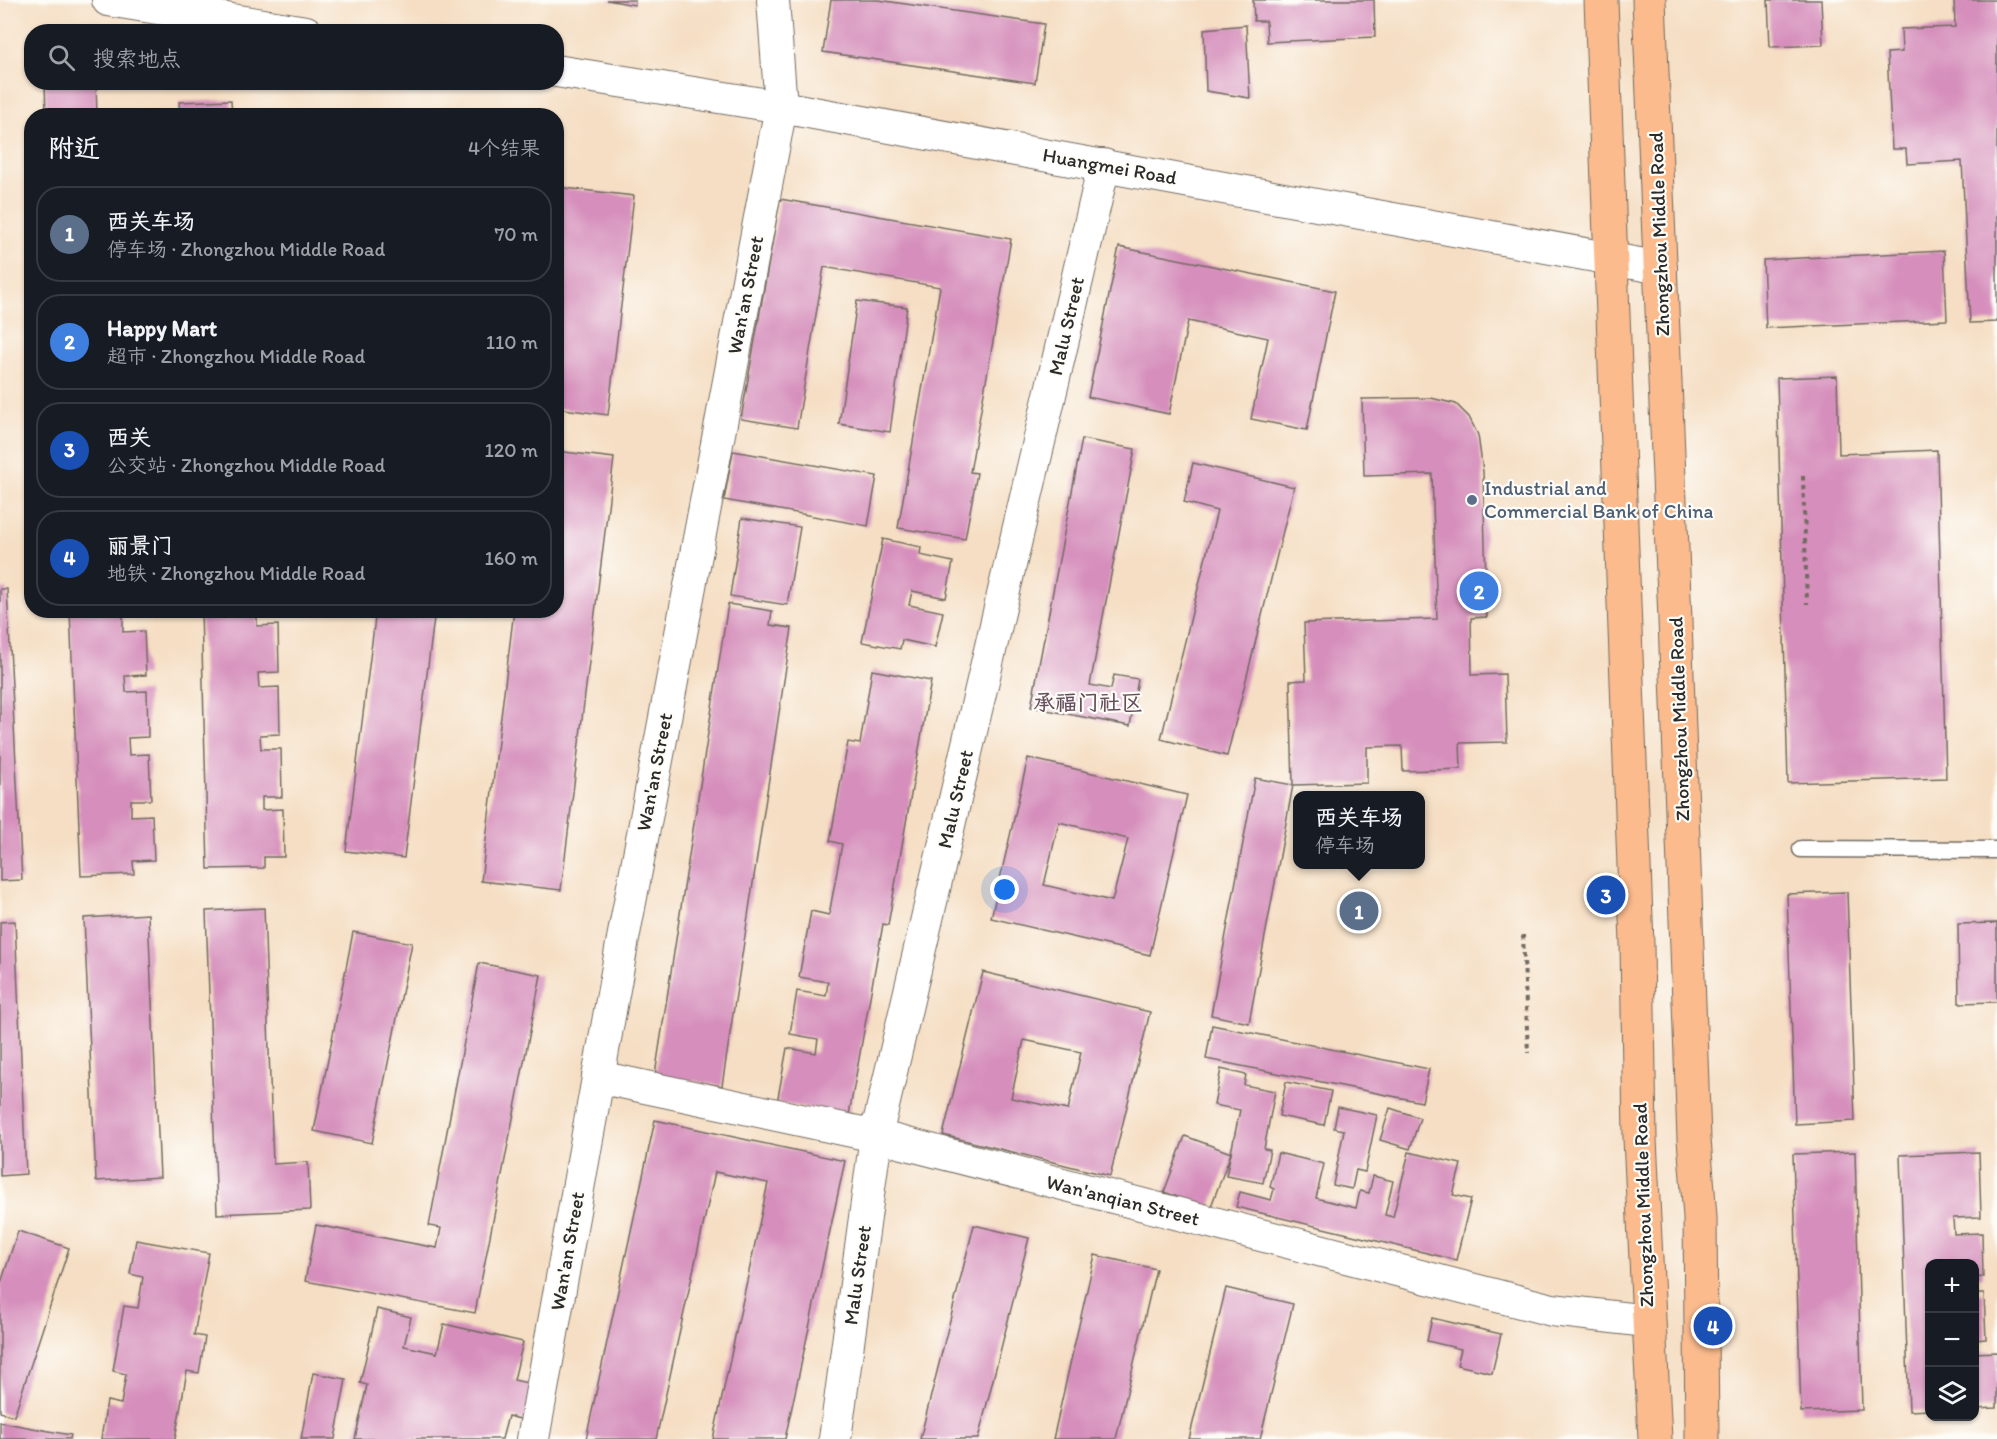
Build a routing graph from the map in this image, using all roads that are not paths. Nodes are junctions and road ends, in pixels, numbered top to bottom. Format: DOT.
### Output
graph roads {
  1 [pos="108,0"];
  2 [pos="773,0"];
  3 [pos="1601,0"];
  4 [pos="1649,0"];
  5 [pos="256,24"];
  6 [pos="564,72"];
  7 [pos="780,107"];
  8 [pos="1104,165"];
  9 [pos="1611,257"];
  10 [pos="1661,268"];
  11 [pos="1801,849"];
  12 [pos="1997,850"];
  13 [pos="598,1077"];
  14 [pos="876,1136"];
  15 [pos="1647,1321"];
  16 [pos="533,1439"];
  17 [pos="835,1439"];
  18 [pos="1655,1439"];
  19 [pos="1702,1439"];
  1 -- 5 [label="street"];
  2 -- 7 [label="street, Wan'an Street"];
  3 -- 9 [label="main road, Zhongzhou Middle Road"];
  4 -- 10 [label="main road, Zhongzhou Middle Road"];
  6 -- 7 [label="street, Huangmei Road"];
  7 -- 8 [label="street, Huangmei Road"];
  7 -- 13 [label="street, Wan'an Street"];
  8 -- 9 [label="street, Huangmei Road"];
  8 -- 14 [label="street, Malu Street"];
  9 -- 10 [label="street, Huangmei Road"];
  9 -- 15 [label="main road, Zhongzhou Middle Road"];
  10 -- 19 [label="main road, Zhongzhou Middle Road"];
  11 -- 12 [label="lane"];
  13 -- 14 [label="street, Wan'anqian Street"];
  13 -- 16 [label="street, Wan'an Street"];
  14 -- 15 [label="street, Wan'anqian Street"];
  14 -- 17 [label="street, Malu Street"];
  15 -- 18 [label="main road, Zhongzhou Middle Road"];
}
